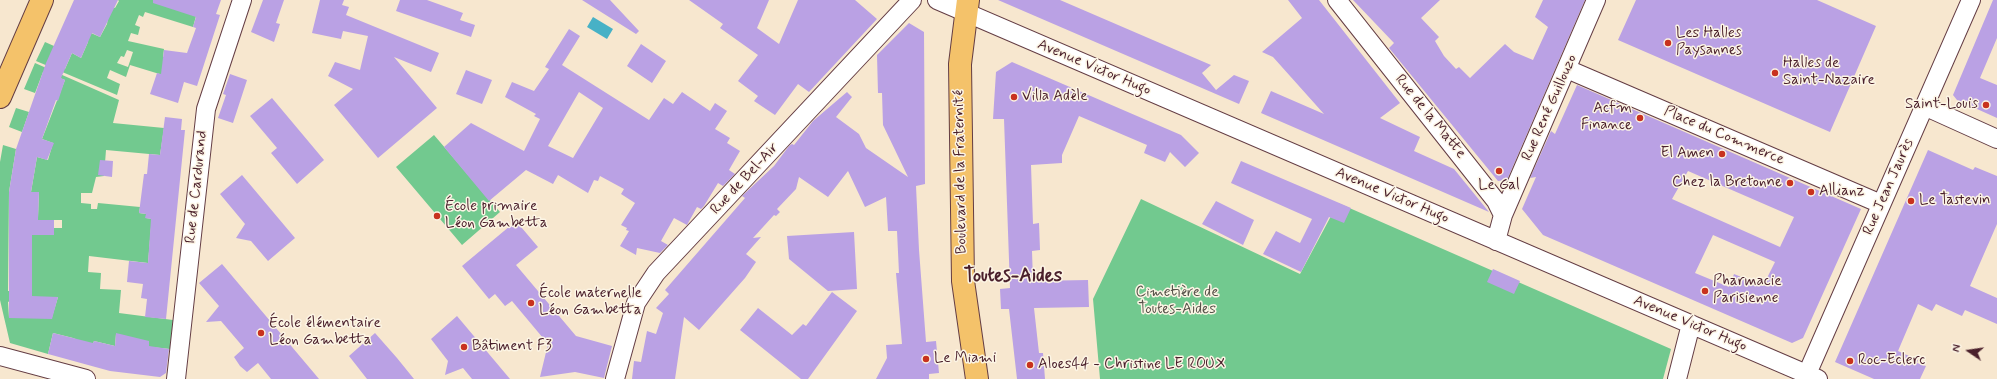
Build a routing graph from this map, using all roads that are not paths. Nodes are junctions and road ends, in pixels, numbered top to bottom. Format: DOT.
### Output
graph roads {
  1 [pos="42,0"];
  2 [pos="242,0"];
  3 [pos="912,0"];
  4 [pos="937,0"];
  5 [pos="1337,0"];
  6 [pos="1596,0"];
  7 [pos="1971,0"];
  8 [pos="967,6"];
  9 [pos="1567,69"];
  10 [pos="0,97"];
  11 [pos="1924,106"];
  12 [pos="1997,139"];
  13 [pos="1882,204"];
  14 [pos="1503,215"];
  15 [pos="1496,241"];
  16 [pos="1691,324"];
  17 [pos="0,356"];
  18 [pos="1813,377"];
  19 [pos="86,379"];
  20 [pos="176,379"];
  21 [pos="615,379"];
  22 [pos="977,379"];
  23 [pos="1677,379"];
  1 -- 10 [label="main road"];
  2 -- 20 [label="street, Rue de Cardurand"];
  3 -- 21 [label="street, Rue de Bel-Air"];
  4 -- 8 [label="street, Avenue Victor Hugo"];
  5 -- 14 [label="street, Rue de la Matte"];
  6 -- 9 [label="street, Rue René Guillouzo"];
  7 -- 11 [label="street, Rue Jean Jaurès"];
  8 -- 15 [label="street, Avenue Victor Hugo"];
  8 -- 22 [label="main road, Boulevard de la Fraternité"];
  9 -- 13 [label="street, Place du Commerce"];
  9 -- 14 [label="street, Rue René Guillouzo"];
  11 -- 12 [label="street"];
  11 -- 13 [label="street, Rue Jean Jaurès"];
  13 -- 18 [label="street, Rue Jean Jaurès"];
  14 -- 15 [label="street"];
  15 -- 16 [label="street, Avenue Victor Hugo"];
  16 -- 18 [label="street, Avenue Victor Hugo"];
  16 -- 23 [label="street"];
  17 -- 19 [label="street"];
}
